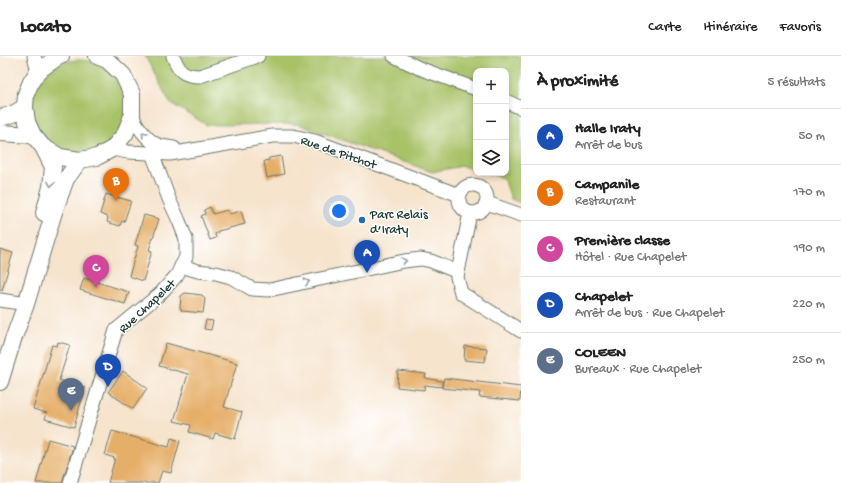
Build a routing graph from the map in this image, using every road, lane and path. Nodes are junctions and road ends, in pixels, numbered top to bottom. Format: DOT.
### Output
graph roads {
  1 [pos="58,56"];
  2 [pos="173,56"];
  3 [pos="258,56"];
  4 [pos="394,56"];
  5 [pos="103,57"];
  6 [pos="36,64"];
  7 [pos="473,88"];
  8 [pos="509,102"];
  9 [pos="25,107"];
  10 [pos="521,108"];
  11 [pos="132,116"];
  12 [pos="0,118"];
  13 [pos="0,126"];
  14 [pos="0,133"];
  15 [pos="35,137"];
  16 [pos="112,149"];
  17 [pos="190,150"];
  18 [pos="152,153"];
  19 [pos="80,160"];
  20 [pos="459,195"];
  21 [pos="487,203"];
  22 [pos="470,213"];
  23 [pos="521,215"];
  24 [pos="181,266"];
  25 [pos="458,272"];
  26 [pos="0,300"];
  27 [pos="21,303"];
  28 [pos="521,331"];
  29 [pos="13,340"];
  30 [pos="0,382"];
  31 [pos="70,483"];
  1 -- 6 [label="main road"];
  2 -- 3 [label="street"];
  4 -- 7 [label="street"];
  5 -- 11 [label="main road"];
  6 -- 9 [label="main road"];
  8 -- 10 [label="street"];
  9 -- 12 [label="main road"];
  9 -- 15 [label="main road"];
  11 -- 16 [label="main road"];
  17 -- 11 [label="street, one-way"];
  13 -- 15 [label="street"];
  14 -- 15 [label="main road"];
  15 -- 19 [label="main road"];
  15 -- 27 [label="main road, one-way"];
  16 -- 18 [label="street, Rue de Pitchot"];
  16 -- 19 [label="main road"];
  17 -- 18 [label="street, Rue de Pitchot"];
  17 -- 20 [label="street, Rue de Pitchot"];
  18 -- 24 [label="street, Rue Chapelet"];
  19 -- 29 [label="main road"];
  20 -- 21 [label="street"];
  20 -- 22 [label="street"];
  21 -- 22 [label="street"];
  21 -- 23 [label="street"];
  22 -- 25 [label="street"];
  24 -- 25 [label="street, one-way"];
  24 -- 31 [label="street, Rue Chapelet"];
  25 -- 28 [label="street"];
  26 -- 27 [label="street"];
  27 -- 29 [label="main road"];
  29 -- 30 [label="main road"];
}
